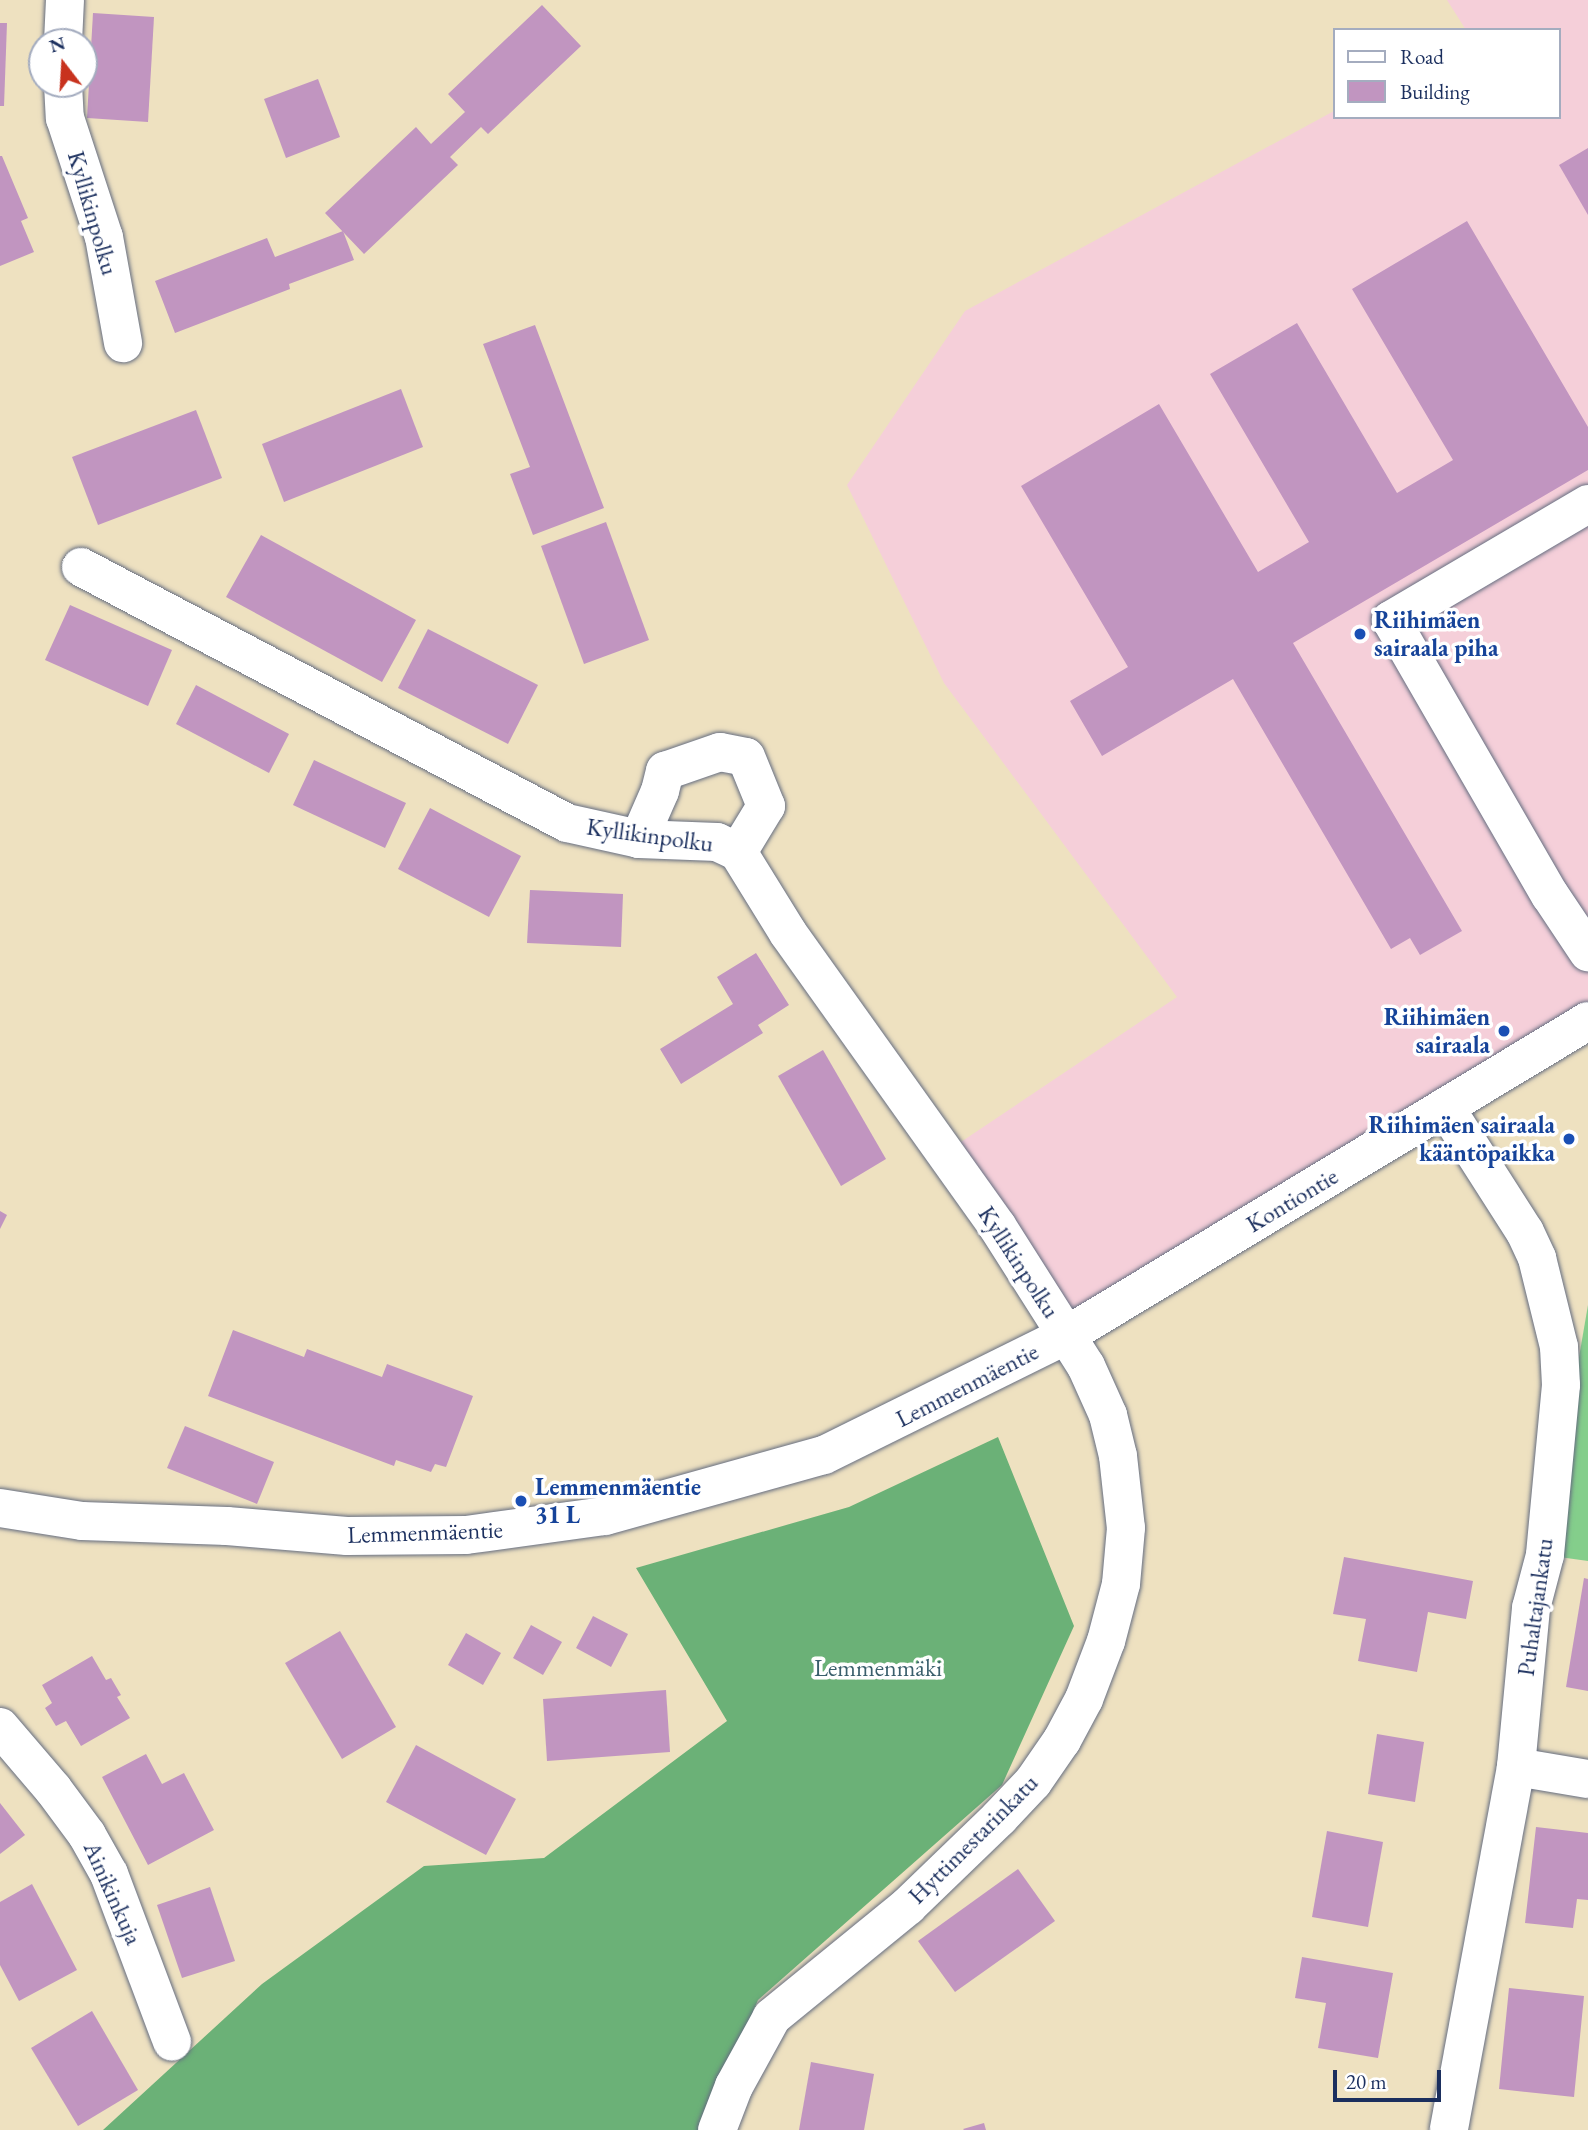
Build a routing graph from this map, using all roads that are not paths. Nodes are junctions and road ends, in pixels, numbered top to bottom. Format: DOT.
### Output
graph roads {
  1 [pos="65,0"];
  2 [pos="64,28"];
  3 [pos="64,98"];
  4 [pos="123,343"];
  5 [pos="1588,504"];
  6 [pos="81,567"];
  7 [pos="639,839"];
  8 [pos="738,852"];
  9 [pos="1588,952"];
  10 [pos="1588,1021"];
  11 [pos="1445,1107"];
  12 [pos="1067,1335"];
  13 [pos="0,1508"];
  14 [pos="0,1727"];
  15 [pos="1516,1767"];
  16 [pos="1588,1779"];
  17 [pos="172,2042"];
  18 [pos="717,2130"];
  19 [pos="1449,2130"];
  1 -- 2 [label="street"];
  3 -- 4 [label="street, Kyllikinpolku"];
  5 -- 9 [label="street"];
  6 -- 7 [label="street, Kyllikinpolku"];
  7 -- 8 [label="street, Kyllikinpolku"];
  7 -- 8 [label="street"];
  8 -- 12 [label="street, Kyllikinpolku"];
  10 -- 11 [label="street, Kontiontie"];
  11 -- 12 [label="street, Kontiontie"];
  11 -- 15 [label="street, Puhaltajankatu"];
  12 -- 13 [label="street, Lemmenmäentie"];
  12 -- 18 [label="street, Hyttimestarinkatu"];
  14 -- 17 [label="street, Ainikinkuja"];
  15 -- 16 [label="street"];
  15 -- 19 [label="street, Puhaltajankatu"];
}
